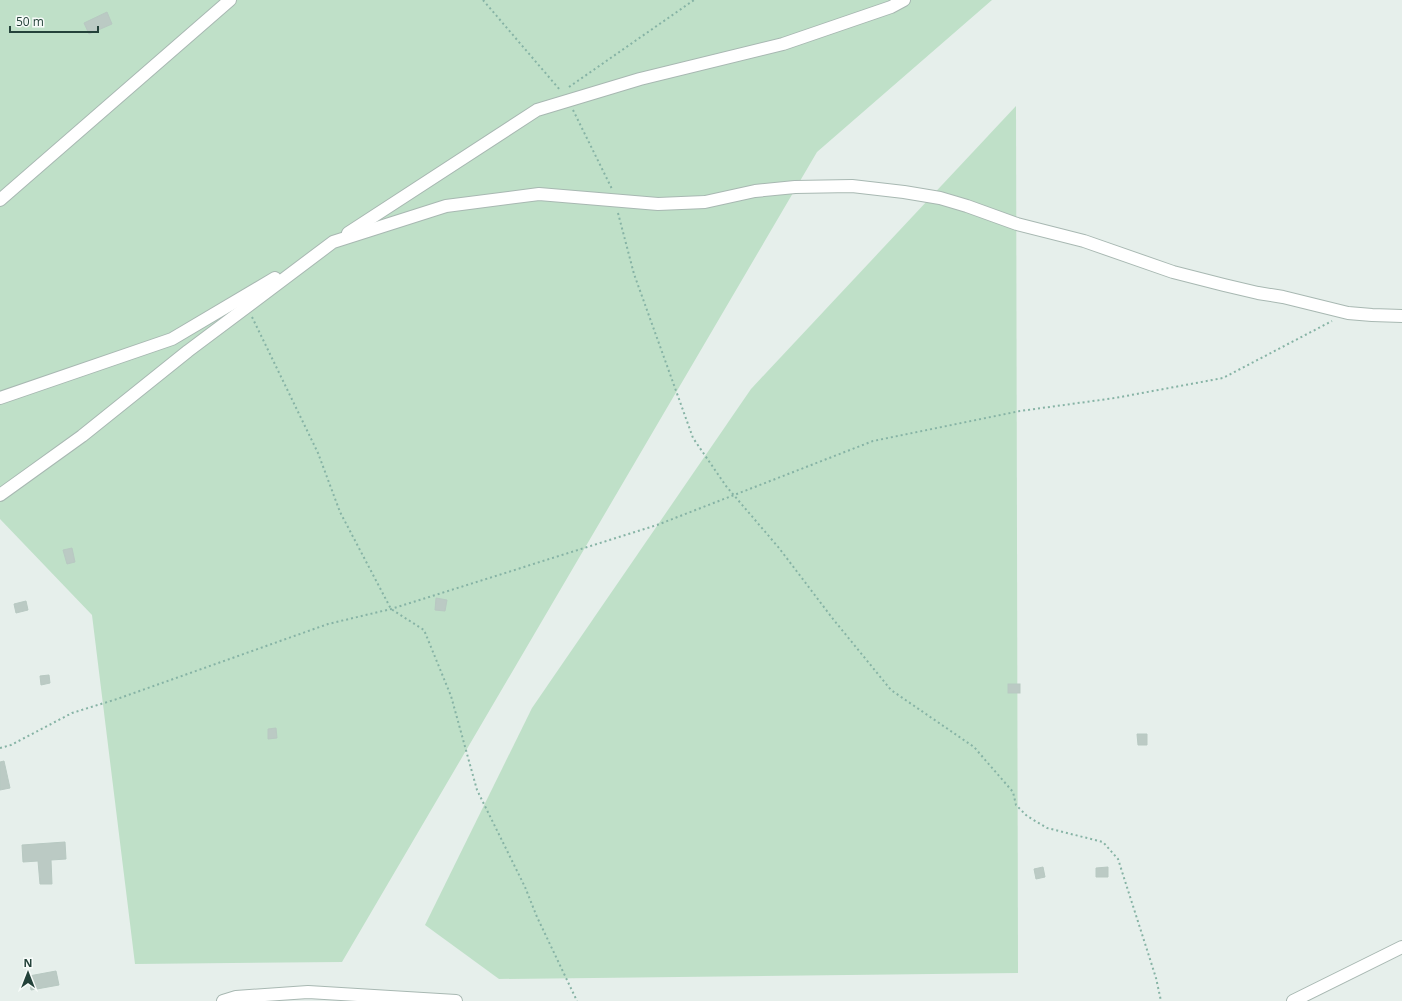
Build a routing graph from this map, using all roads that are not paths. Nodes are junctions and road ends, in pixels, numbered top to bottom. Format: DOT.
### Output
graph roads {
  1 [pos="230,0"];
  2 [pos="904,0"];
  3 [pos="0,200"];
  4 [pos="333,242"];
  5 [pos="1402,316"];
  6 [pos="0,398"];
  7 [pos="0,495"];
  8 [pos="1402,947"];
  9 [pos="223,1001"];
  10 [pos="456,1001"];
  11 [pos="1294,1001"];
  1 -- 3 [label="street"];
  2 -- 4 [label="street"];
  4 -- 5 [label="street"];
  4 -- 6 [label="street"];
  4 -- 7 [label="street"];
  8 -- 11 [label="street"];
  9 -- 10 [label="street"];
}
